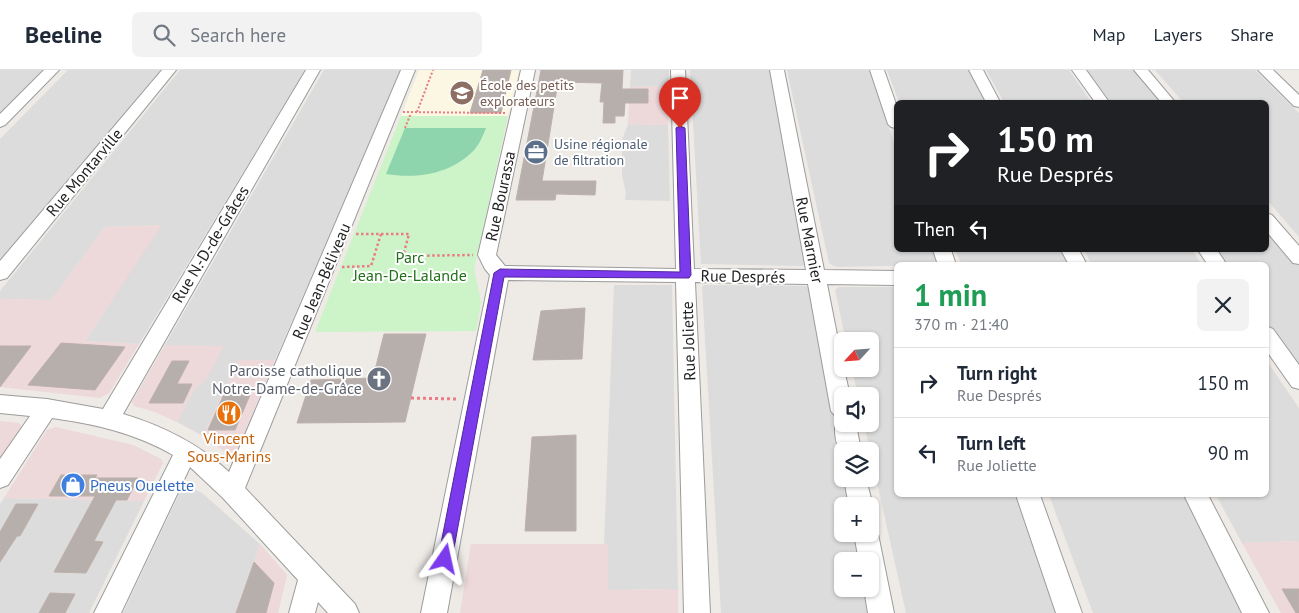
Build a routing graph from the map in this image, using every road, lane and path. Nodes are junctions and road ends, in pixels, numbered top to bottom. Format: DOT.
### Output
graph roads {
  1 [pos="52,70"];
  2 [pos="169,70"];
  3 [pos="313,70"];
  4 [pos="408,70"];
  5 [pos="433,70"];
  6 [pos="528,70"];
  7 [pos="678,70"];
  8 [pos="777,70"];
  9 [pos="877,70"];
  10 [pos="976,70"];
  11 [pos="1079,70"];
  12 [pos="1141,70"];
  13 [pos="1265,70"];
  14 [pos="992,100"];
  15 [pos="1101,100"];
  16 [pos="1166,100"];
  17 [pos="1299,103"];
  18 [pos="400,112"];
  19 [pos="412,112"];
  20 [pos="417,112"];
  21 [pos="510,113"];
  22 [pos="894,118"];
  23 [pos="0,122"];
  24 [pos="405,128"];
  25 [pos="1269,223"];
  26 [pos="351,234"];
  27 [pos="381,234"];
  28 [pos="477,255"];
  29 [pos="1299,258"];
  30 [pos="338,267"];
  31 [pos="0,273"];
  32 [pos="500,273"];
  33 [pos="686,275"];
  34 [pos="817,277"];
  35 [pos="894,278"];
  36 [pos="1269,338"];
  37 [pos="1299,381"];
  38 [pos="838,387"];
  39 [pos="411,398"];
  40 [pos="462,399"];
  41 [pos="0,404"];
  42 [pos="47,408"];
  43 [pos="108,419"];
  44 [pos="188,452"];
  45 [pos="0,478"];
  46 [pos="232,491"];
  47 [pos="1029,497"];
  48 [pos="1197,497"];
  49 [pos="868,542"];
  50 [pos="312,577"];
  51 [pos="107,613"];
  52 [pos="302,613"];
  53 [pos="346,613"];
  54 [pos="434,613"];
  55 [pos="697,613"];
  56 [pos="881,613"];
  57 [pos="1069,613"];
  58 [pos="1256,613"];
  1 -- 23 [label="street"];
  2 -- 31 [label="street, Rue Montarville"];
  3 -- 43 [label="street, Rue N.-D.-de-Grâces"];
  4 -- 46 [label="street, Rue Jean-Béliveau"];
  5 -- 20 [label="path"];
  6 -- 32 [label="street, Rue Bourassa"];
  7 -- 33 [label="street, Rue Joliette"];
  8 -- 34 [label="street, Rue Marmier"];
  9 -- 22 [label="street"];
  10 -- 14 [label="street"];
  11 -- 15 [label="street"];
  12 -- 16 [label="street"];
  13 -- 17 [label="street"];
  18 -- 19 [label="path"];
  19 -- 20 [label="path"];
  19 -- 24 [label="path"];
  20 -- 21 [label="path"];
  25 -- 29 [label="street"];
  26 -- 27 [label="path"];
  27 -- 28 [label="path"];
  27 -- 30 [label="path"];
  32 -- 33 [label="street, Rue Després"];
  32 -- 54 [label="street"];
  33 -- 34 [label="street, Rue Després"];
  33 -- 55 [label="street, Rue Joliette"];
  34 -- 35 [label="street, Rue Després"];
  34 -- 38 [label="street, Rue Marmier"];
  36 -- 37 [label="street"];
  39 -- 40 [label="path"];
  41 -- 42 [label="street"];
  42 -- 43 [label="street"];
  42 -- 45 [label="street"];
  43 -- 44 [label="street"];
  44 -- 46 [label="street"];
  44 -- 51 [label="street"];
  46 -- 50 [label="street"];
  47 -- 57 [label="street"];
  48 -- 58 [label="street"];
  49 -- 56 [label="street"];
  50 -- 52 [label="street"];
  50 -- 53 [label="street"];
}
